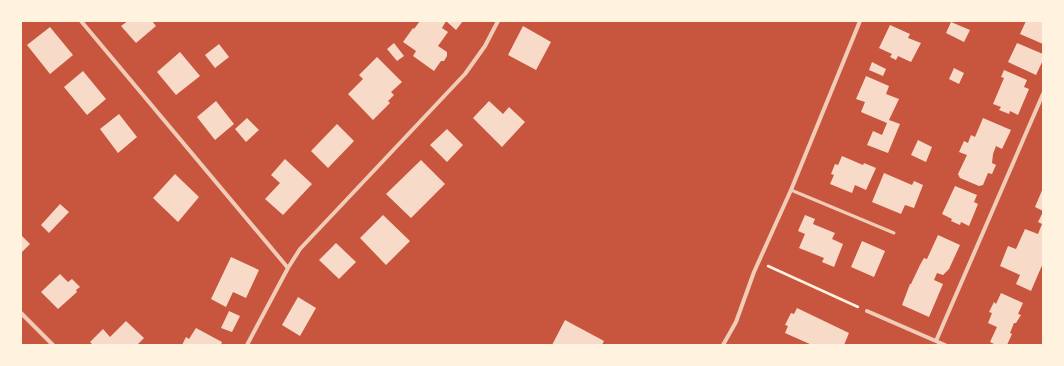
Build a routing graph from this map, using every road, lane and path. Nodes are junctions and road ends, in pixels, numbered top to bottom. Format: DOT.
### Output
graph roads {
  1 [pos="81,21"];
  2 [pos="498,21"];
  3 [pos="860,21"];
  4 [pos="1043,94"];
  5 [pos="791,190"];
  6 [pos="894,233"];
  7 [pos="760,262"];
  8 [pos="288,268"];
  9 [pos="867,311"];
  10 [pos="21,313"];
  11 [pos="936,341"];
  12 [pos="53,345"];
  13 [pos="247,345"];
  14 [pos="723,345"];
  15 [pos="945,345"];
  1 -- 8 [label="street"];
  2 -- 8 [label="street"];
  3 -- 5 [label="street"];
  4 -- 11 [label="street"];
  5 -- 6 [label="lane"];
  5 -- 7 [label="street"];
  7 -- 9 [label="path"];
  7 -- 14 [label="street"];
  8 -- 13 [label="street"];
  9 -- 11 [label="street"];
  10 -- 12 [label="street"];
  11 -- 15 [label="street"];
}
